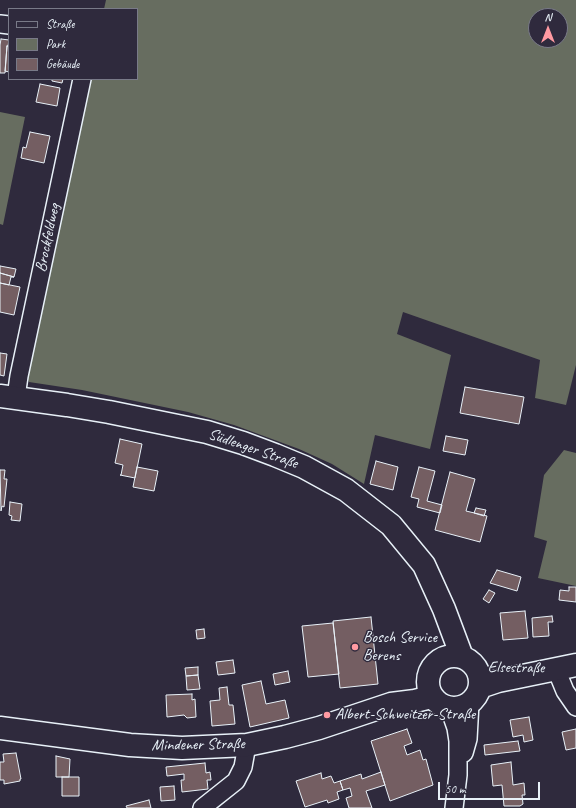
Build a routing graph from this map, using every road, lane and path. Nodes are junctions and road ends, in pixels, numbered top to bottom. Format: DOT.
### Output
graph roads {
  1 [pos="82,80"];
  2 [pos="8,397"];
  3 [pos="566,667"];
  4 [pos="466,675"];
  5 [pos="430,687"];
  6 [pos="576,707"];
  7 [pos="449,708"];
  8 [pos="0,728"];
  9 [pos="247,745"];
  10 [pos="458,774"];
  11 [pos="202,808"];
  12 [pos="454,808"];
  1 -- 2 [label="street, Brockfeldweg"];
  2 -- 4 [label="main road, Südlenger Straße"];
  3 -- 4 [label="main road, Elsestraße"];
  3 -- 6 [label="street"];
  4 -- 5 [label="main road, Mindener Straße"];
  4 -- 7 [label="main road, Elsestraße"];
  4 -- 10 [label="street"];
  5 -- 7 [label="main road"];
  5 -- 9 [label="main road, Mindener Straße"];
  7 -- 10 [label="street"];
  8 -- 9 [label="main road, Mindener Straße"];
  9 -- 11 [label="street"];
  10 -- 12 [label="street"];
}
